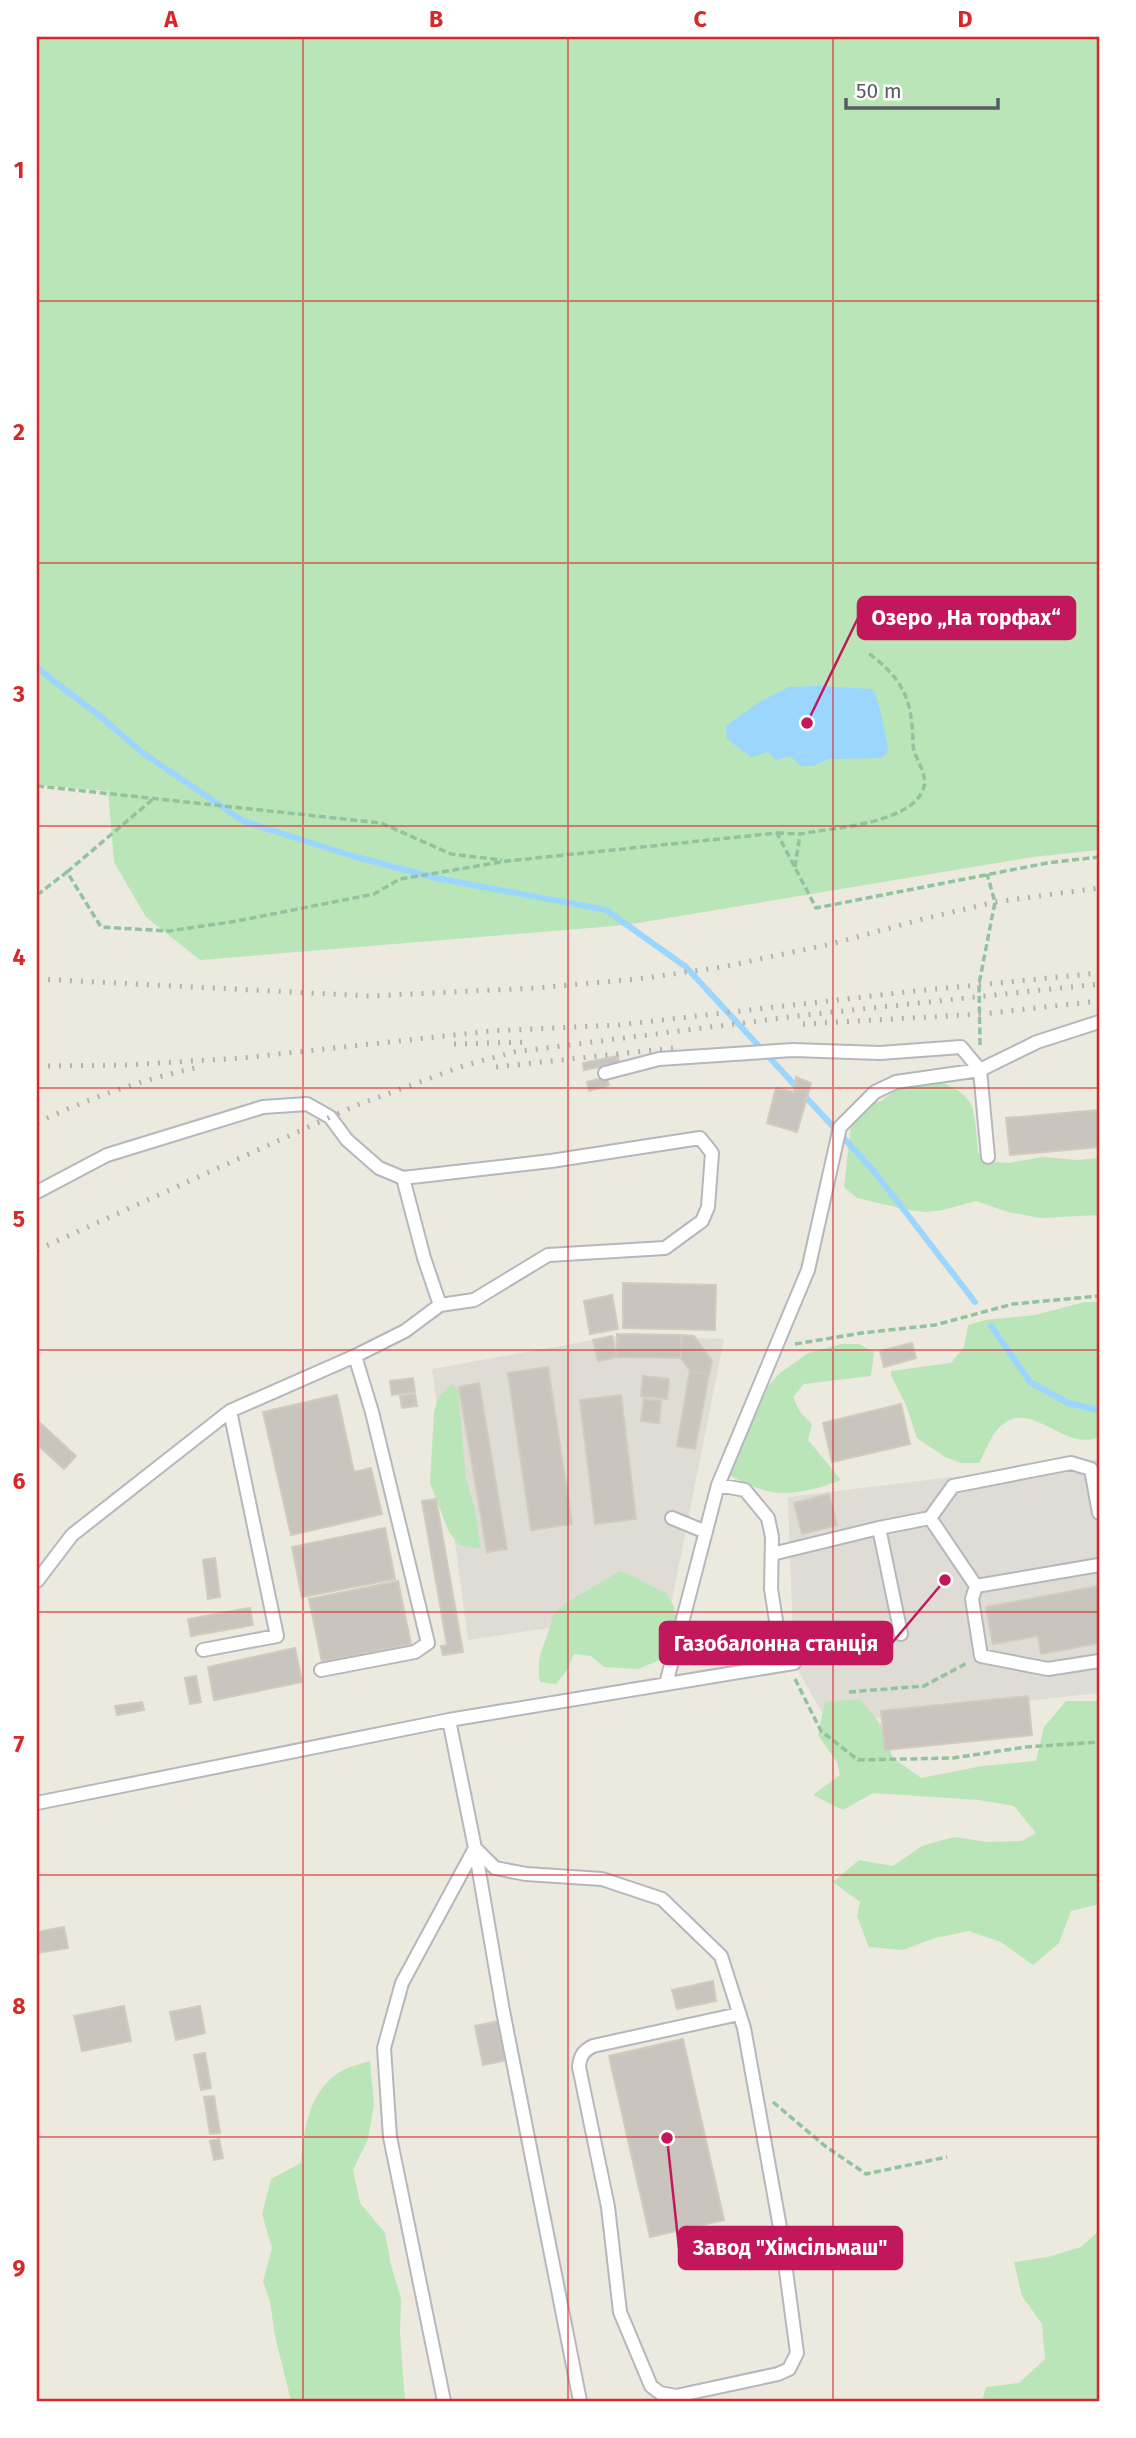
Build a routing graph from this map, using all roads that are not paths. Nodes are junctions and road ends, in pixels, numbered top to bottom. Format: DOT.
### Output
graph roads {
  1 [pos="1099,1022"];
  2 [pos="979,1070"];
  3 [pos="605,1073"];
  4 [pos="988,1157"];
  5 [pos="403,1178"];
  6 [pos="37,1192"];
  7 [pos="440,1305"];
  8 [pos="355,1356"];
  9 [pos="230,1411"];
  10 [pos="718,1485"];
  11 [pos="1099,1513"];
  12 [pos="672,1518"];
  13 [pos="930,1518"];
  14 [pos="879,1528"];
  15 [pos="706,1532"];
  16 [pos="772,1554"];
  17 [pos="1099,1564"];
  18 [pos="37,1581"];
  19 [pos="976,1586"];
  20 [pos="901,1634"];
  21 [pos="203,1650"];
  22 [pos="1099,1661"];
  23 [pos="321,1670"];
  24 [pos="666,1684"];
  25 [pos="449,1720"];
  26 [pos="37,1803"];
  27 [pos="475,1848"];
  28 [pos="739,2014"];
  29 [pos="444,2401"];
  30 [pos="580,2401"];
  1 -- 2 [label="lane"];
  2 -- 3 [label="lane"];
  2 -- 4 [label="lane"];
  2 -- 10 [label="lane"];
  5 -- 6 [label="lane"];
  5 -- 7 [label="lane"];
  5 -- 7 [label="lane"];
  7 -- 8 [label="lane"];
  8 -- 9 [label="lane"];
  8 -- 23 [label="lane"];
  9 -- 18 [label="lane"];
  9 -- 21 [label="lane"];
  10 -- 15 [label="lane"];
  10 -- 16 [label="lane"];
  11 -- 13 [label="lane"];
  12 -- 15 [label="lane"];
  13 -- 14 [label="lane"];
  13 -- 19 [label="lane"];
  14 -- 16 [label="lane"];
  14 -- 20 [label="lane"];
  15 -- 24 [label="lane"];
  16 -- 24 [label="lane"];
  17 -- 19 [label="lane"];
  19 -- 22 [label="lane"];
  24 -- 25 [label="lane"];
  25 -- 26 [label="lane"];
  25 -- 27 [label="lane"];
  27 -- 28 [label="lane"];
  27 -- 29 [label="lane"];
  27 -- 30 [label="lane"];
  28 -- 28 [label="lane"];
}
